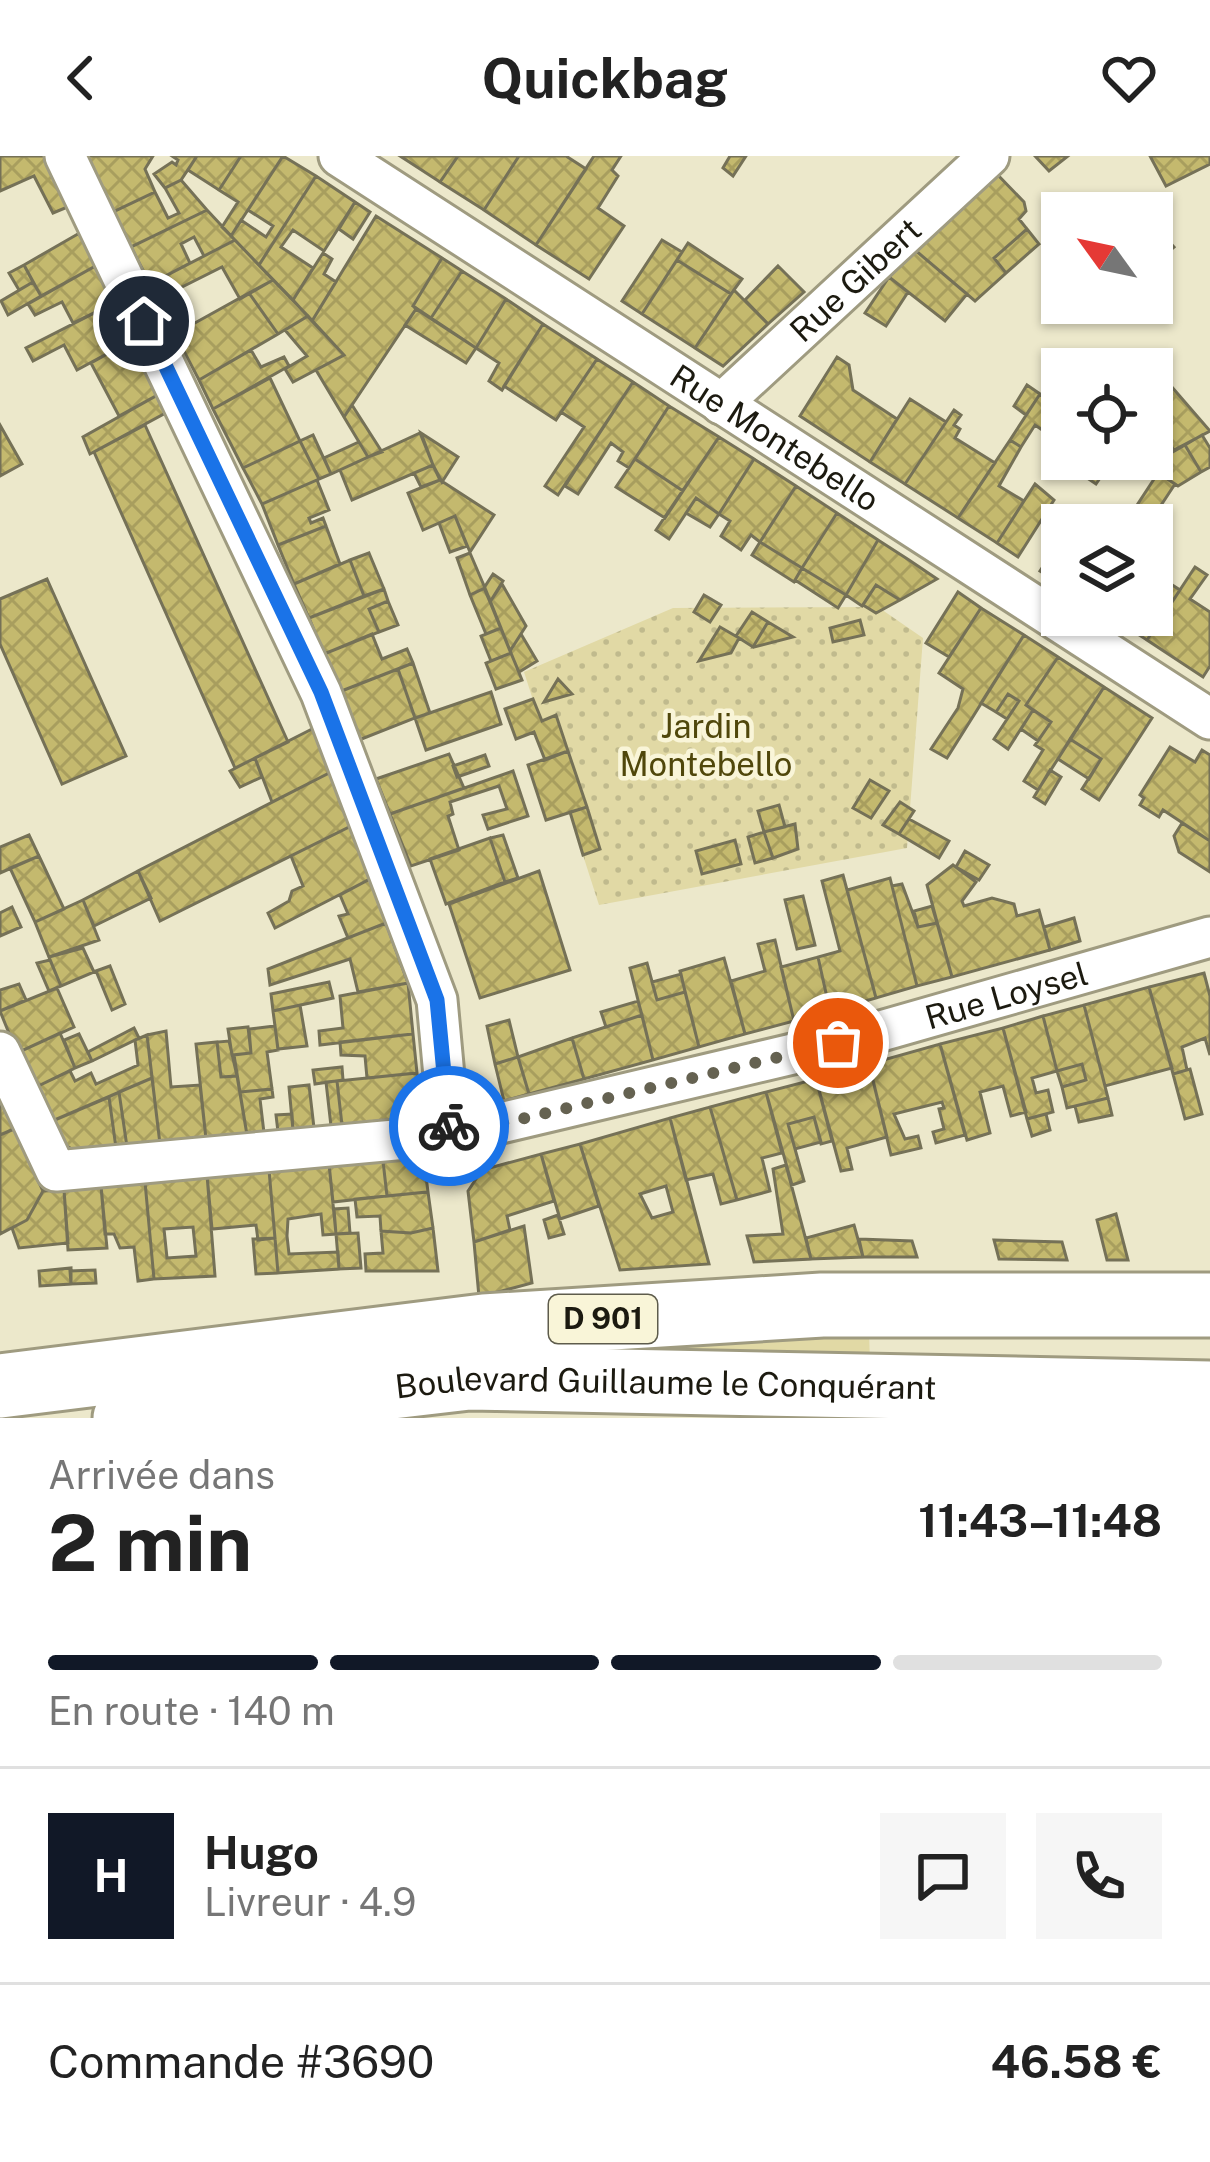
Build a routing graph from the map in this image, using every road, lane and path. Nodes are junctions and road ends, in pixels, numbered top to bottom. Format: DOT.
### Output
graph roads {
  1 [pos="65,156"];
  2 [pos="340,156"];
  3 [pos="989,156"];
  4 [pos="721,404"];
  5 [pos="1210,719"];
  6 [pos="1210,937"];
  7 [pos="0,1052"];
  8 [pos="451,1149"];
  9 [pos="1210,1305"];
  10 [pos="0,1386"];
  11 [pos="1210,1393"];
  12 [pos="125,1418"];
  1 -- 8 [label="street"];
  2 -- 4 [label="street, Rue Montebello"];
  3 -- 4 [label="street, Rue Gibert"];
  4 -- 5 [label="street, Rue Montebello"];
  6 -- 8 [label="street, Rue Loysel"];
  7 -- 8 [label="street, Rue Loysel"];
  9 -- 10 [label="main road, Boulevard Guillaume le Conquérant / D 901"];
  11 -- 12 [label="main road, Boulevard Guillaume le Conquérant / D 901"];
}
